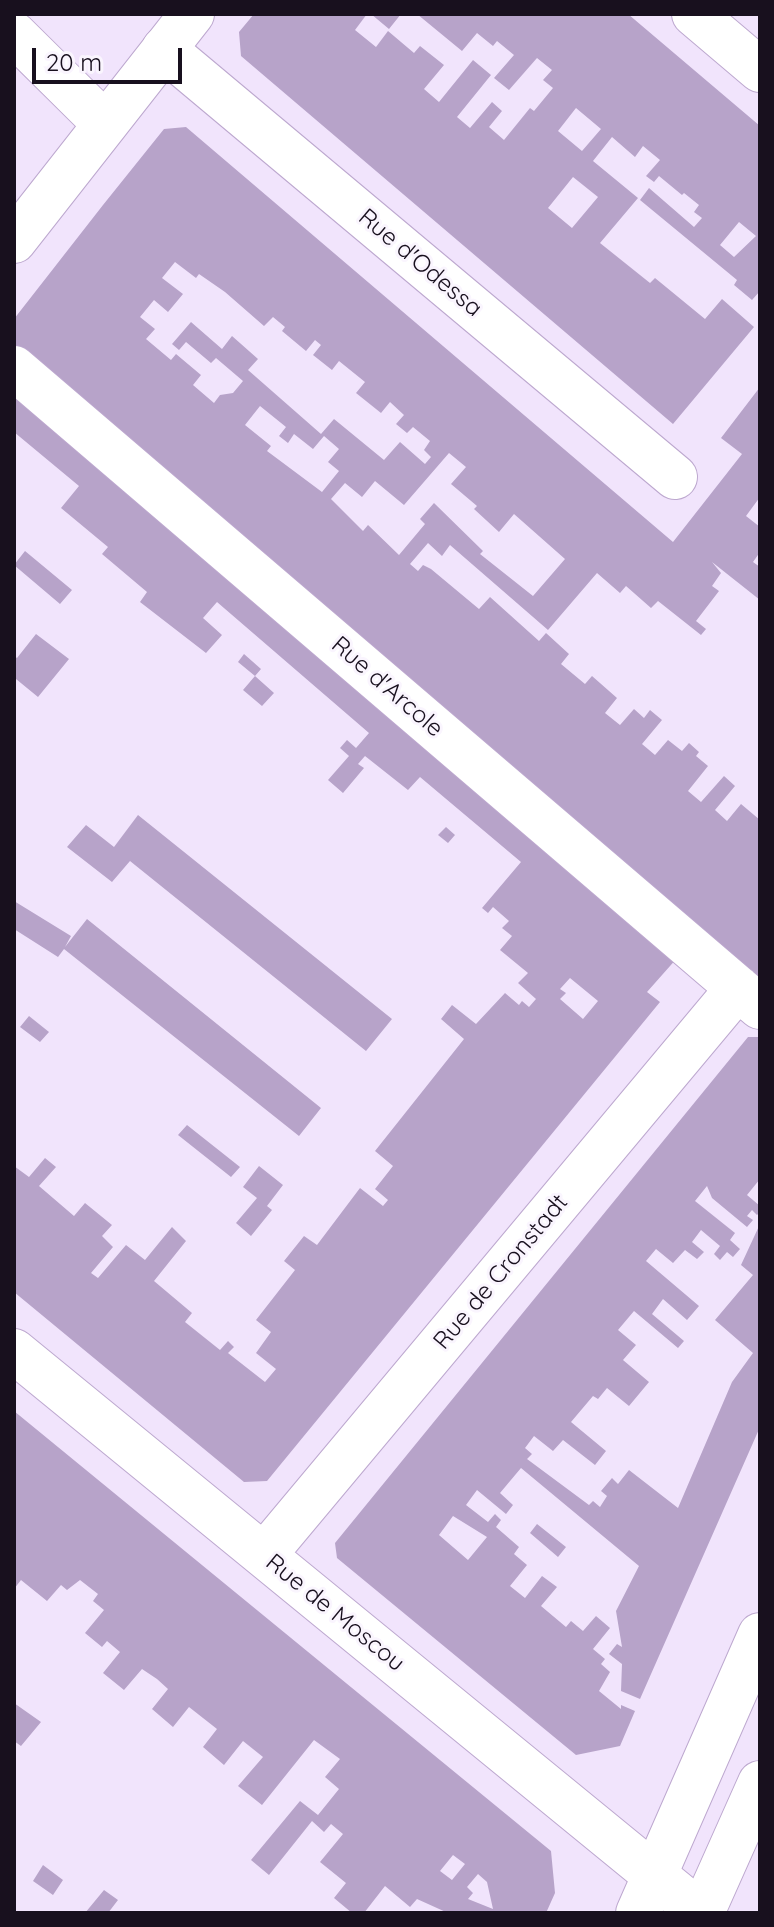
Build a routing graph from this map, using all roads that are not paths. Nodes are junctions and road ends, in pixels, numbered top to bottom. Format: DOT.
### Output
graph roads {
  1 [pos="192,14"];
  2 [pos="694,14"];
  3 [pos="14,34"];
  4 [pos="164,49"];
  5 [pos="760,70"];
  6 [pos="105,124"];
  7 [pos="14,241"];
  8 [pos="14,368"];
  9 [pos="675,477"];
  10 [pos="749,998"];
  11 [pos="14,1351"];
  12 [pos="264,1555"];
  13 [pos="760,1635"];
  14 [pos="760,1783"];
  15 [pos="647,1895"];
  16 [pos="701,1913"];
  1 -- 4 [label="street"];
  2 -- 5 [label="street"];
  3 -- 6 [label="street"];
  4 -- 6 [label="street"];
  4 -- 9 [label="street, Rue d'Odessa"];
  6 -- 7 [label="street"];
  8 -- 10 [label="street, Rue d'Arcole"];
  10 -- 12 [label="street, Rue de Cronstadt"];
  11 -- 12 [label="street, Rue de Moscou"];
  12 -- 15 [label="street, Rue de Moscou"];
  13 -- 15 [label="street"];
  14 -- 16 [label="street"];
  15 -- 16 [label="street, Rue de Moscou"];
}
